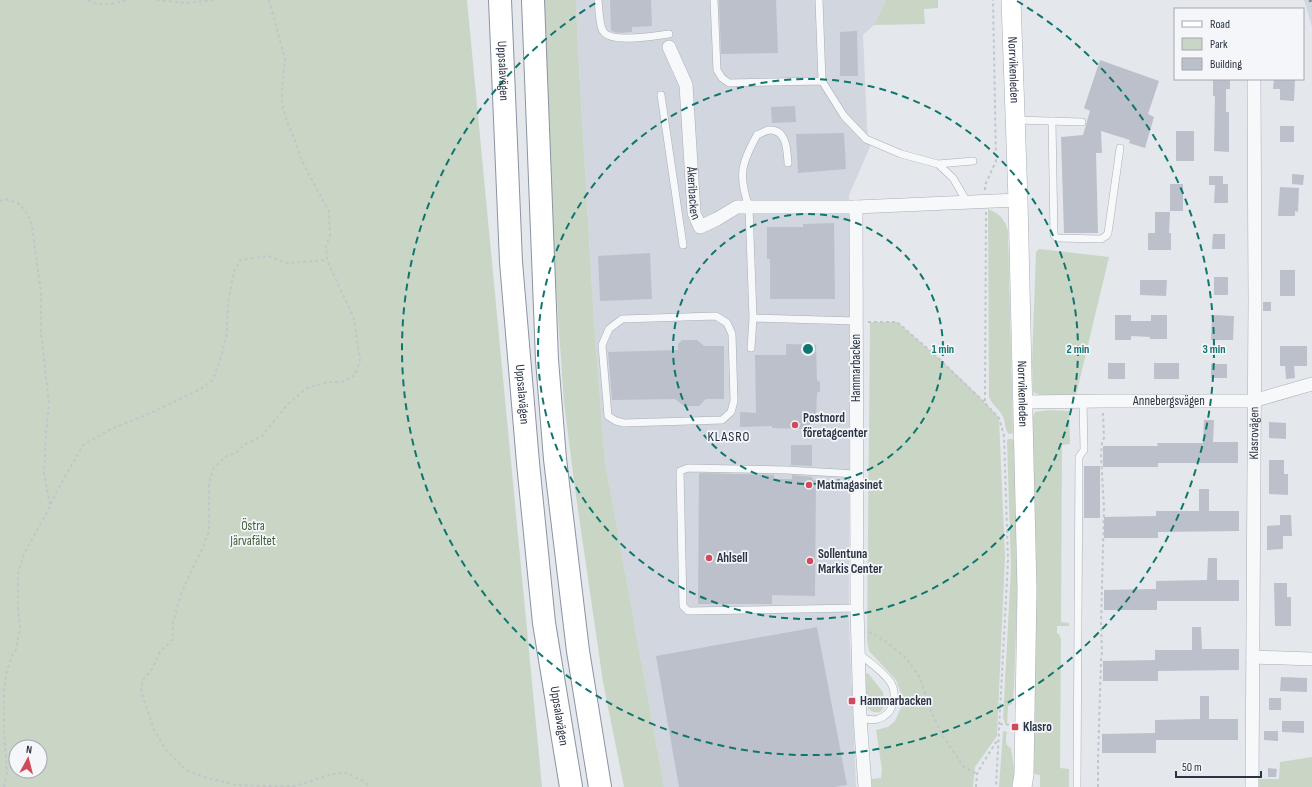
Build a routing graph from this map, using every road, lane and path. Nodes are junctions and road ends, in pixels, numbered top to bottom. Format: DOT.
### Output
graph roads {
  1 [pos="88,0"];
  2 [pos="127,0"];
  3 [pos="157,0"];
  4 [pos="215,0"];
  5 [pos="269,0"];
  6 [pos="500,0"];
  7 [pos="533,0"];
  8 [pos="598,0"];
  9 [pos="714,0"];
  10 [pos="819,0"];
  11 [pos="994,0"];
  12 [pos="1012,0"];
  13 [pos="669,34"];
  14 [pos="669,47"];
  15 [pos="1254,80"];
  16 [pos="822,81"];
  17 [pos="661,95"];
  18 [pos="1016,120"];
  19 [pos="1052,121"];
  20 [pos="1082,122"];
  21 [pos="1120,148"];
  22 [pos="974,161"];
  23 [pos="788,163"];
  24 [pos="938,164"];
  25 [pos="1018,200"];
  26 [pos="0,201"];
  27 [pos="986,201"];
  28 [pos="967,202"];
  29 [pos="749,207"];
  30 [pos="856,207"];
  31 [pos="683,244"];
  32 [pos="327,260"];
  33 [pos="672,318"];
  34 [pos="752,318"];
  35 [pos="856,322"];
  36 [pos="751,348"];
  37 [pos="1312,384"];
  38 [pos="1083,401"];
  39 [pos="1103,401"];
  40 [pos="1253,401"];
  41 [pos="1023,402"];
  42 [pos="985,403"];
  43 [pos="856,474"];
  44 [pos="50,506"];
  45 [pos="857,608"];
  46 [pos="857,627"];
  47 [pos="858,653"];
  48 [pos="1253,657"];
  49 [pos="1312,658"];
  50 [pos="860,717"];
  51 [pos="1000,724"];
  52 [pos="1012,725"];
  53 [pos="999,738"];
  54 [pos="978,774"];
  55 [pos="600,781"];
  56 [pos="4,787"];
  57 [pos="370,787"];
  58 [pos="571,787"];
  59 [pos="865,787"];
  60 [pos="976,787"];
  61 [pos="996,787"];
  62 [pos="1022,787"];
  63 [pos="1077,787"];
  64 [pos="1098,787"];
  65 [pos="1252,787"];
  1 -- 2 [label="path"];
  3 -- 4 [label="path"];
  5 -- 32 [label="path"];
  6 -- 58 [label="highway, Uppsalavägen"];
  7 -- 55 [label="highway, Uppsalavägen"];
  8 -- 13 [label="lane"];
  9 -- 16 [label="lane"];
  10 -- 16 [label="lane"];
  11 -- 27 [label="path"];
  12 -- 18 [label="main road, Norrvikenleden"];
  14 -- 29 [label="street, Åkeribacken"];
  15 -- 40 [label="street, Klasrovägen"];
  16 -- 24 [label="lane"];
  17 -- 31 [label="lane"];
  18 -- 19 [label="lane"];
  18 -- 25 [label="main road, Norrvikenleden"];
  19 -- 20 [label="lane"];
  19 -- 21 [label="lane"];
  22 -- 24 [label="lane"];
  23 -- 29 [label="lane"];
  24 -- 28 [label="lane"];
  25 -- 27 [label="street"];
  25 -- 41 [label="main road, Norrvikenleden"];
  26 -- 44 [label="path"];
  27 -- 28 [label="street"];
  27 -- 42 [label="path"];
  28 -- 30 [label="street"];
  29 -- 30 [label="street, Åkeribacken"];
  29 -- 34 [label="lane"];
  30 -- 35 [label="street, Hammarbacken"];
  32 -- 44 [label="path"];
  32 -- 57 [label="path"];
  33 -- 33 [label="lane"];
  34 -- 35 [label="lane"];
  34 -- 36 [label="lane"];
  35 -- 42 [label="path"];
  35 -- 43 [label="street, Hammarbacken"];
  37 -- 40 [label="street, Annebergsvägen"];
  38 -- 39 [label="street, Annebergsvägen"];
  38 -- 41 [label="street, Annebergsvägen"];
  38 -- 63 [label="lane"];
  39 -- 40 [label="street, Annebergsvägen"];
  39 -- 64 [label="path"];
  40 -- 48 [label="street, Klasrovägen"];
  41 -- 62 [label="main road, Norrvikenleden"];
  42 -- 51 [label="path"];
  43 -- 45 [label="street, Hammarbacken"];
  43 -- 45 [label="lane"];
  44 -- 56 [label="path"];
  45 -- 46 [label="street, Hammarbacken"];
  46 -- 47 [label="street, Hammarbacken"];
  46 -- 54 [label="path"];
  47 -- 50 [label="street, Hammarbacken"];
  47 -- 50 [label="lane"];
  48 -- 49 [label="street"];
  48 -- 65 [label="street, Klasrovägen"];
  50 -- 59 [label="street, Hammarbacken"];
  51 -- 52 [label="path"];
  51 -- 53 [label="path"];
  53 -- 54 [label="path"];
  53 -- 61 [label="path"];
  54 -- 60 [label="path"];
}
